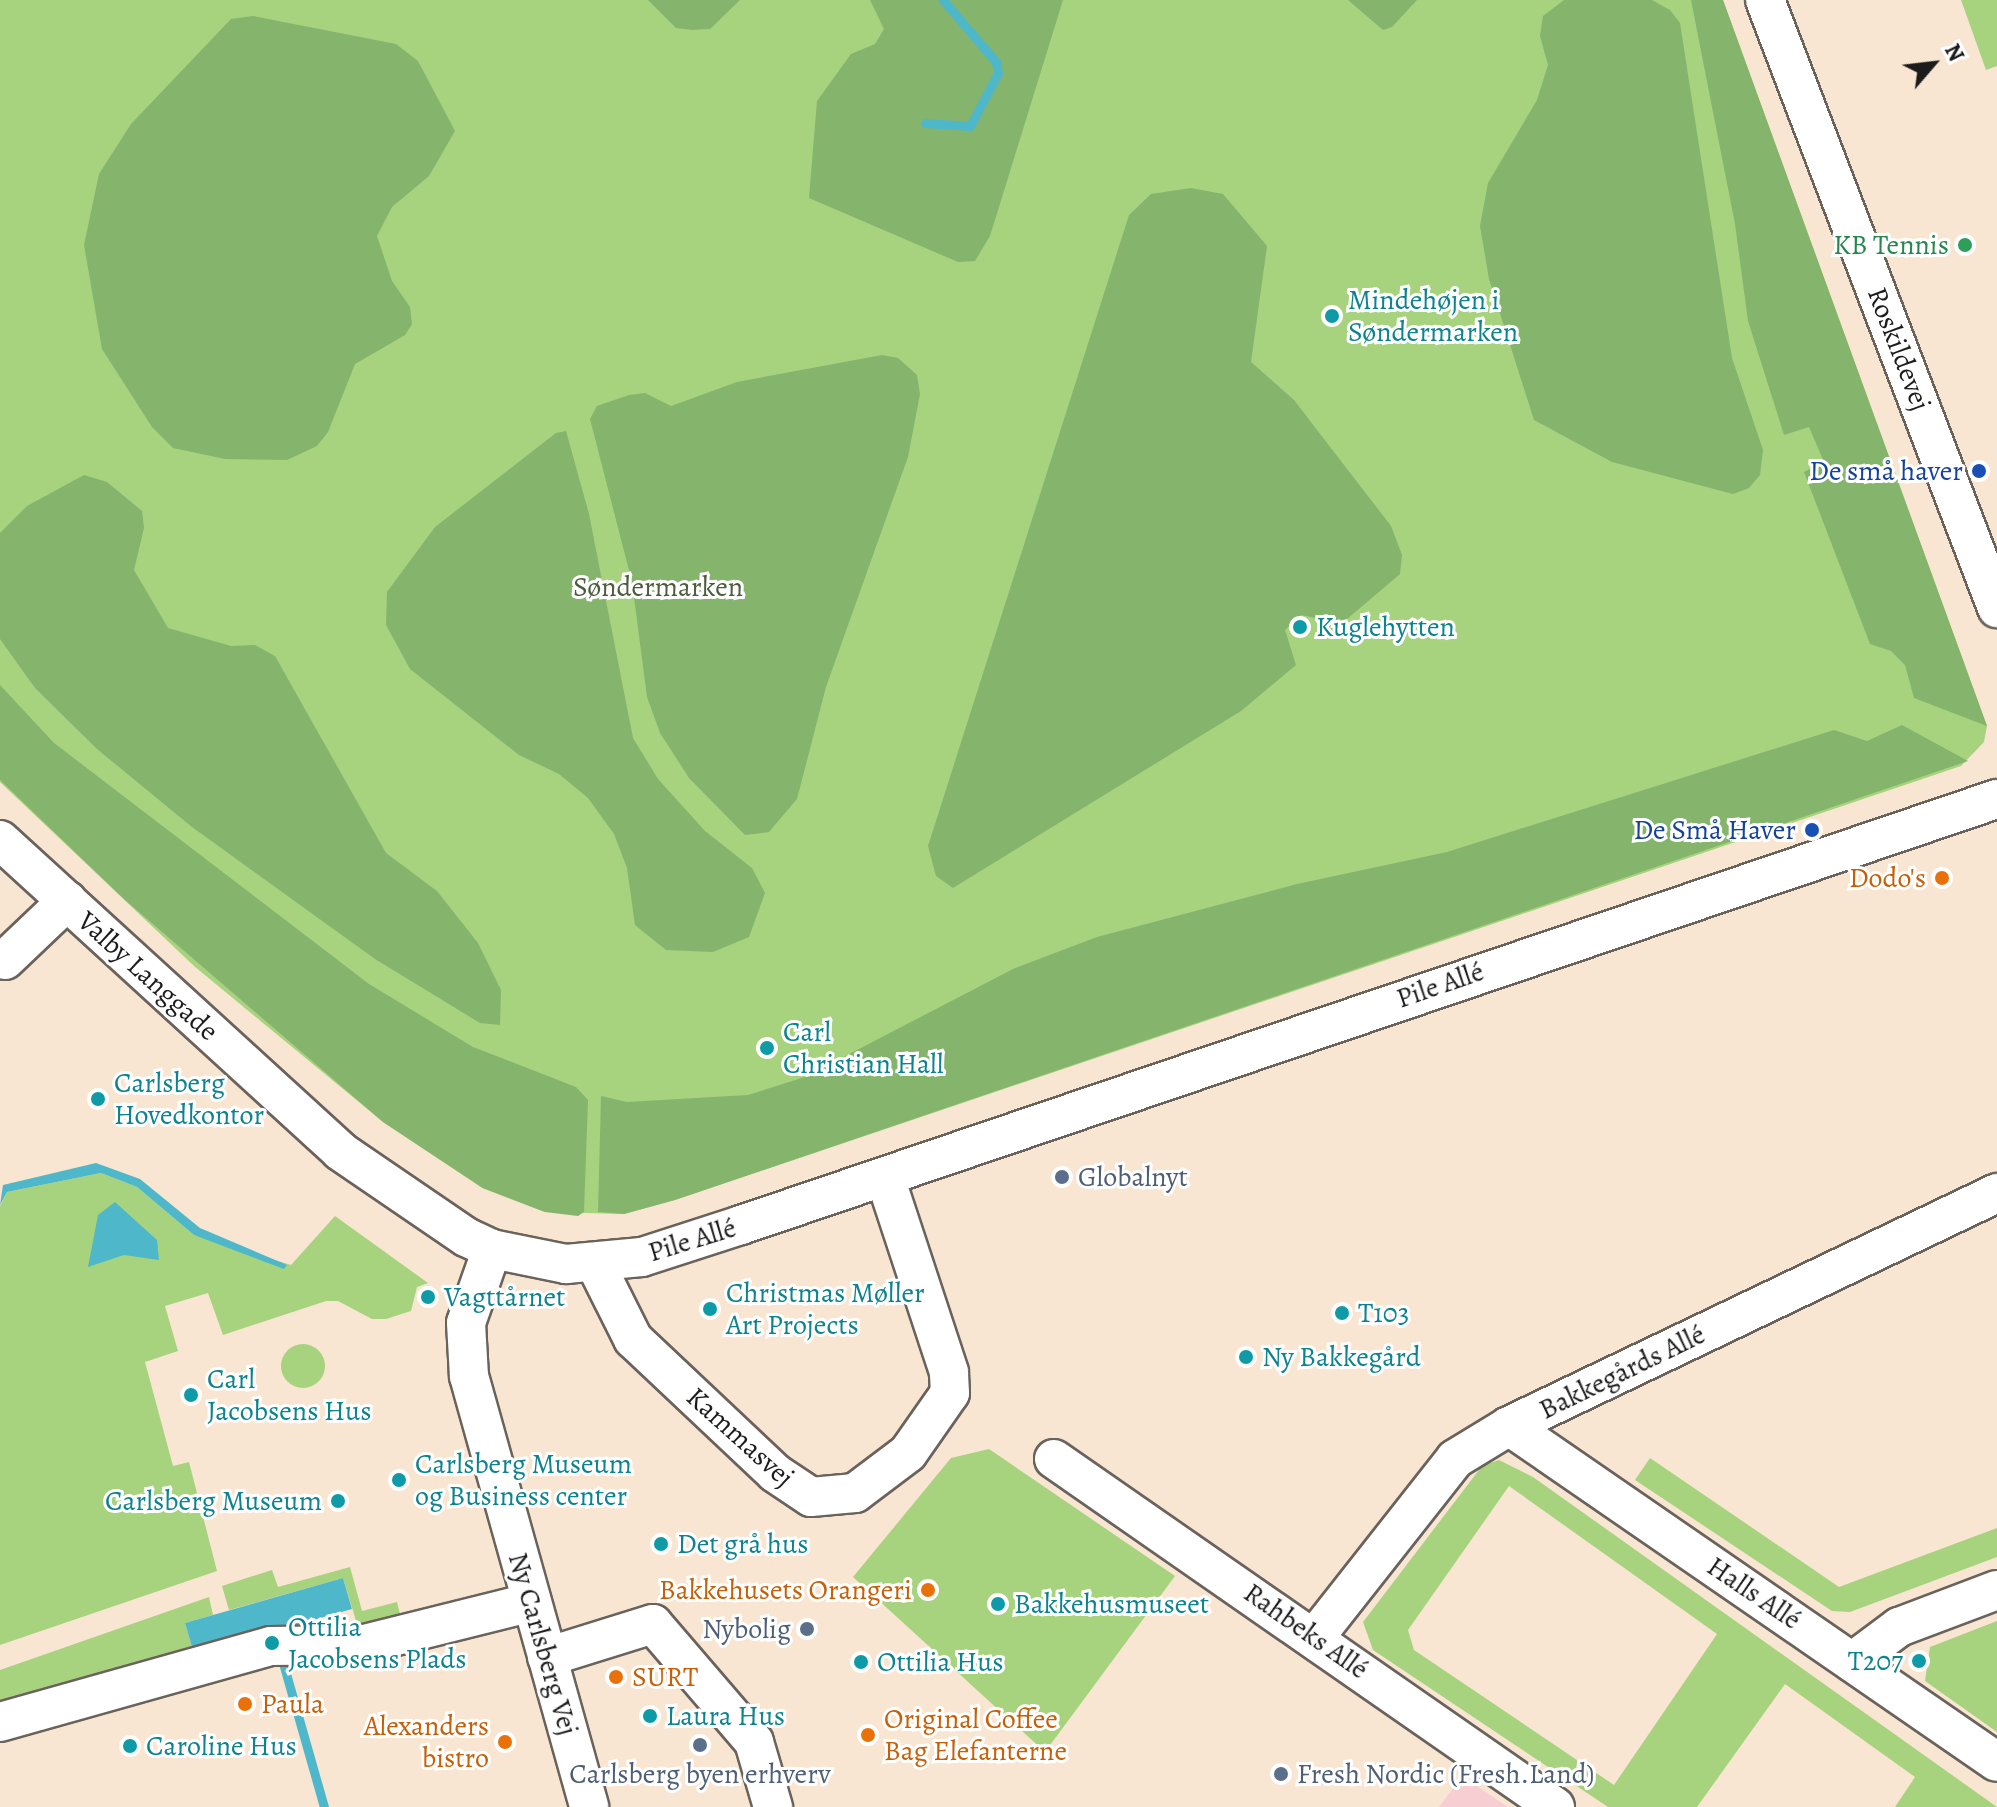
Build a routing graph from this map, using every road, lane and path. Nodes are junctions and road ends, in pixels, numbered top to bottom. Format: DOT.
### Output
graph roads {
  1 [pos="1765,0"];
  2 [pos="1997,608"];
  3 [pos="1997,799"];
  4 [pos="0,840"];
  5 [pos="67,901"];
  6 [pos="5,960"];
  7 [pos="885,1177"];
  8 [pos="1997,1193"];
  9 [pos="492,1249"];
  10 [pos="595,1263"];
  11 [pos="1509,1426"];
  12 [pos="1054,1459"];
  13 [pos="1997,1590"];
  14 [pos="532,1602"];
  15 [pos="1315,1637"];
  16 [pos="547,1657"];
  17 [pos="1852,1662"];
  18 [pos="0,1722"];
  19 [pos="1997,1762"];
  20 [pos="589,1807"];
  21 [pos="773,1807"];
  22 [pos="1555,1807"];
  1 -- 2 [label="street, Roskildevej"];
  3 -- 7 [label="street, Pile Allé"];
  4 -- 5 [label="street, Valby Langgade"];
  5 -- 6 [label="street"];
  5 -- 9 [label="street, Valby Langgade"];
  7 -- 10 [label="street, Pile Allé"];
  7 -- 10 [label="street, Kammasvej"];
  8 -- 11 [label="street, Bakkegårds Allé"];
  9 -- 10 [label="street, Pile Allé"];
  9 -- 14 [label="street, Ny Carlsberg Vej"];
  11 -- 15 [label="street, Bakkegårds Allé"];
  11 -- 17 [label="street, Halls Allé"];
  12 -- 15 [label="street, Rahbeks Allé"];
  13 -- 17 [label="street"];
  14 -- 16 [label="street, Ny Carlsberg Vej"];
  14 -- 18 [label="street"];
  15 -- 22 [label="street, Rahbeks Allé"];
  16 -- 20 [label="street, Ny Carlsberg Vej"];
  16 -- 21 [label="street"];
  17 -- 19 [label="street, Halls Allé"];
}
